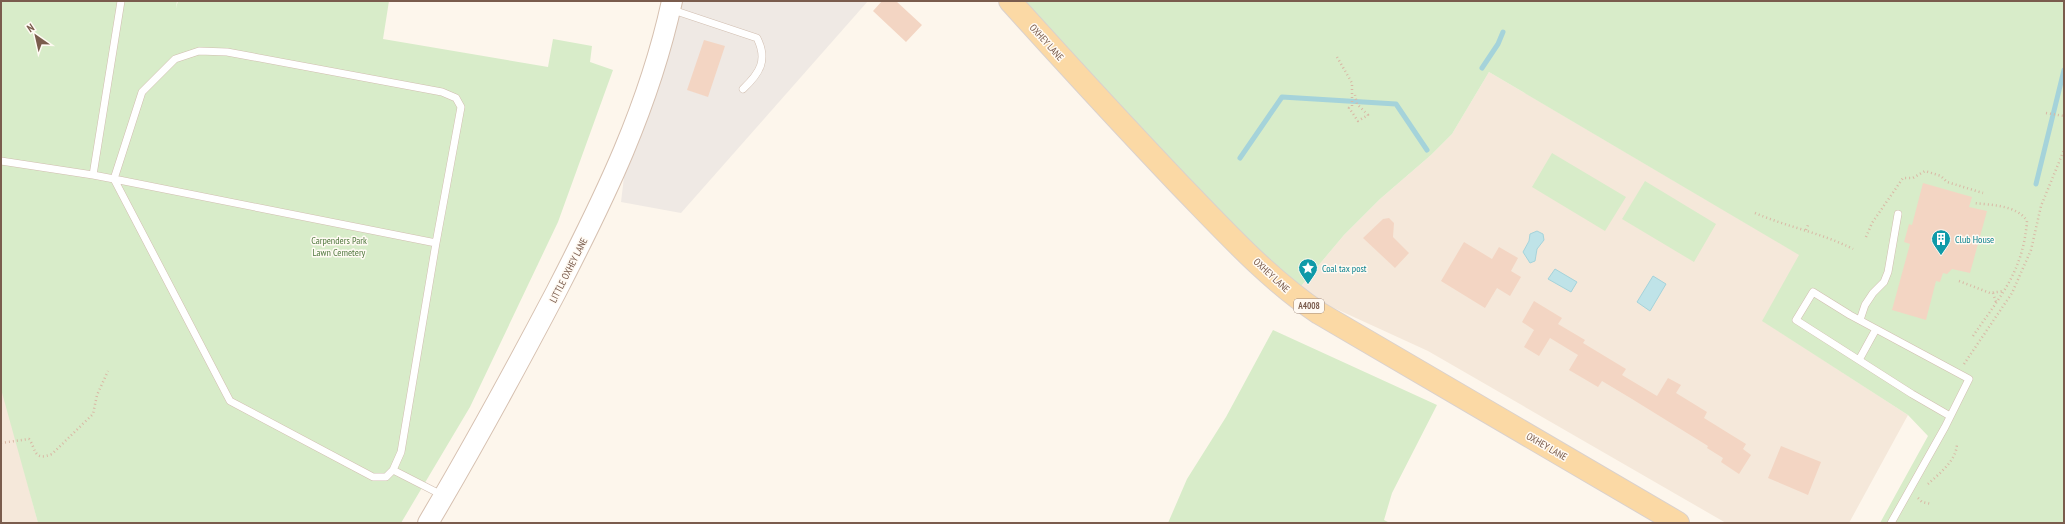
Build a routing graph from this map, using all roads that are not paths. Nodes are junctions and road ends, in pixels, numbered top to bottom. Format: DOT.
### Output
graph roads {
  1 [pos="121,1"];
  2 [pos="1010,1"];
  3 [pos="671,5"];
  4 [pos="743,88"];
  5 [pos="1,161"];
  6 [pos="93,175"];
  7 [pos="114,179"];
  8 [pos="1898,214"];
  9 [pos="436,243"];
  10 [pos="1860,320"];
  11 [pos="1876,329"];
  12 [pos="1859,360"];
  13 [pos="1950,416"];
  14 [pos="393,470"];
  15 [pos="444,496"];
  16 [pos="428,523"];
  17 [pos="1678,523"];
  18 [pos="1891,523"];
  1 -- 6 [label="lane"];
  2 -- 17 [label="main road, OXHEY LANE / A4008"];
  3 -- 4 [label="lane"];
  3 -- 15 [label="main road, LITTLE OXHEY LANE"];
  5 -- 6 [label="lane"];
  6 -- 7 [label="lane"];
  7 -- 9 [label="lane"];
  7 -- 9 [label="lane"];
  7 -- 14 [label="lane"];
  8 -- 10 [label="lane"];
  9 -- 14 [label="lane"];
  10 -- 11 [label="lane"];
  10 -- 12 [label="lane"];
  11 -- 12 [label="lane"];
  11 -- 13 [label="lane"];
  12 -- 13 [label="lane"];
  13 -- 18 [label="lane"];
  14 -- 15 [label="lane"];
  15 -- 16 [label="main road, LITTLE OXHEY LANE"];
}
